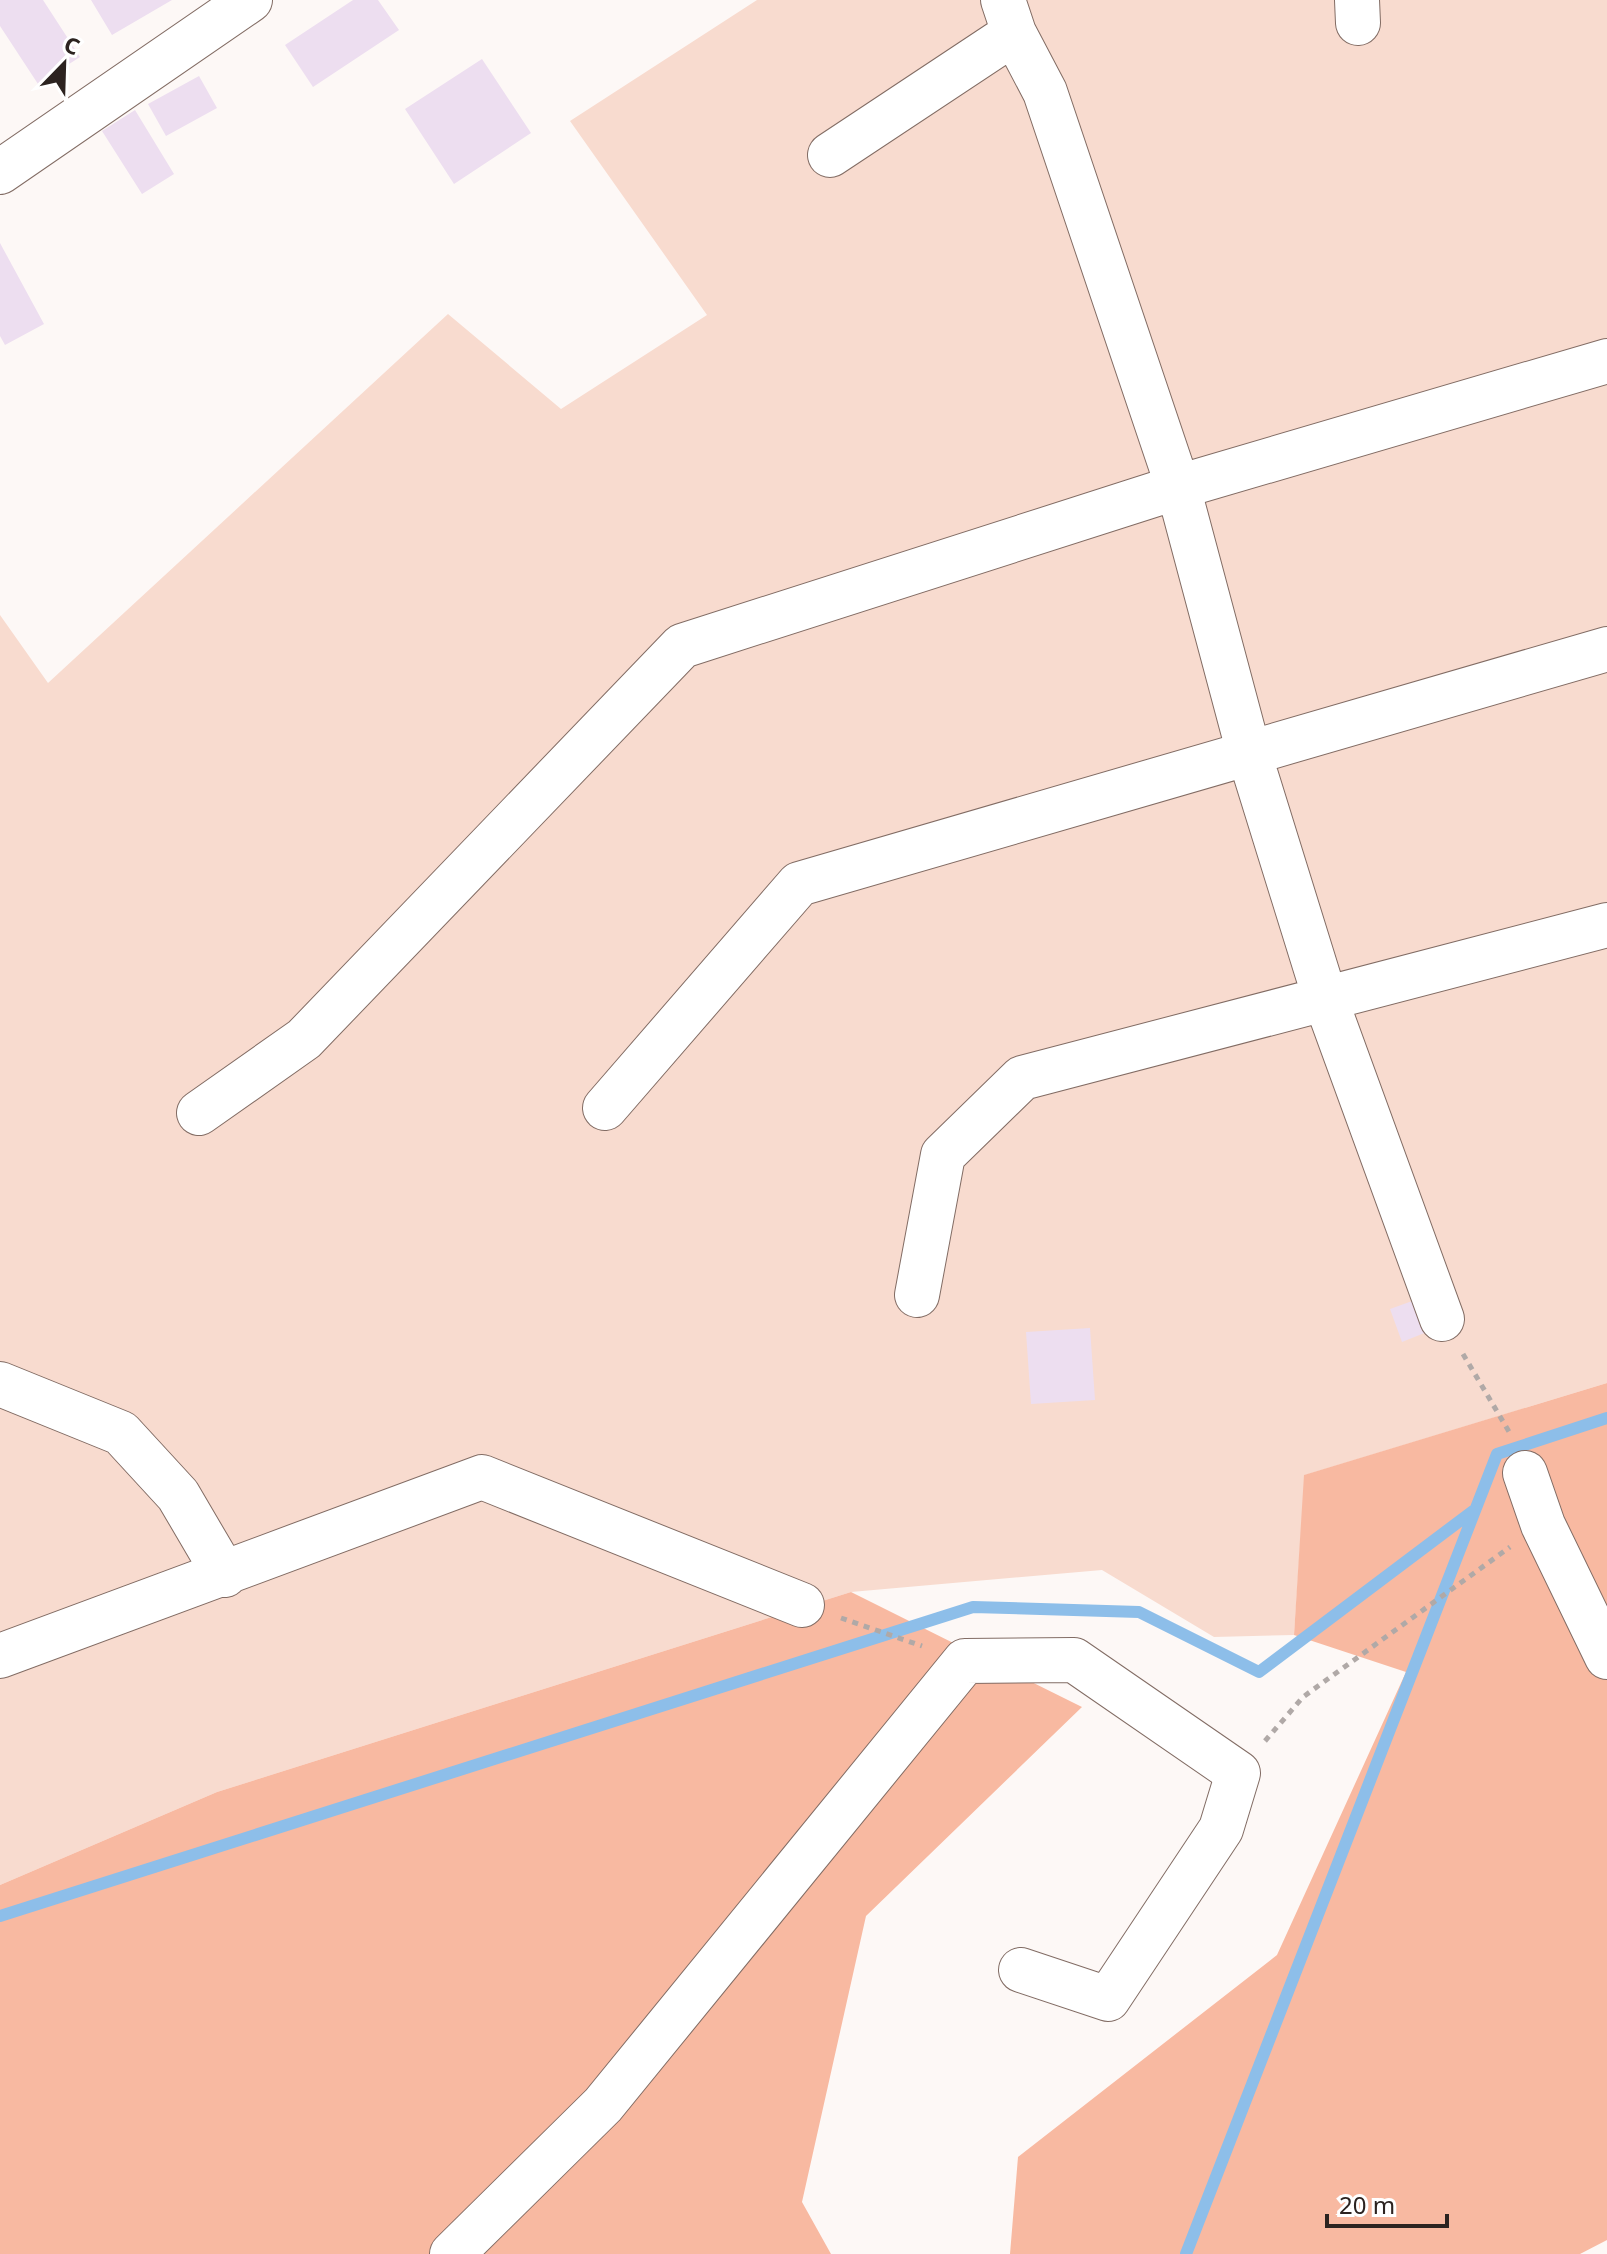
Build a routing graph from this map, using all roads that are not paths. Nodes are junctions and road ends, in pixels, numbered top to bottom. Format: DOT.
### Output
graph roads {
  1 [pos="250,0"];
  2 [pos="1008,16"];
  3 [pos="830,155"];
  4 [pos="0,172"];
  5 [pos="1607,361"];
  6 [pos="1178,487"];
  7 [pos="1607,649"];
  8 [pos="1249,753"];
  9 [pos="1607,925"];
  10 [pos="1325,998"];
  11 [pos="605,1108"];
  12 [pos="199,1113"];
  13 [pos="917,1295"];
  14 [pos="1442,1319"];
  15 [pos="0,1384"];
  16 [pos="1525,1473"];
  17 [pos="225,1575"];
  18 [pos="802,1605"];
  19 [pos="0,1656"];
  20 [pos="1607,1657"];
  21 [pos="1021,1970"];
  22 [pos="452,2254"];
  1 -- 4 [label="street"];
  2 -- 3 [label="street"];
  2 -- 6 [label="street"];
  5 -- 6 [label="street"];
  6 -- 8 [label="street"];
  6 -- 12 [label="street"];
  7 -- 8 [label="street"];
  8 -- 10 [label="street"];
  8 -- 11 [label="street"];
  9 -- 10 [label="street"];
  10 -- 13 [label="street"];
  10 -- 14 [label="street"];
  15 -- 17 [label="street"];
  16 -- 20 [label="street"];
  17 -- 18 [label="street"];
  17 -- 19 [label="street"];
  21 -- 22 [label="street"];
}
